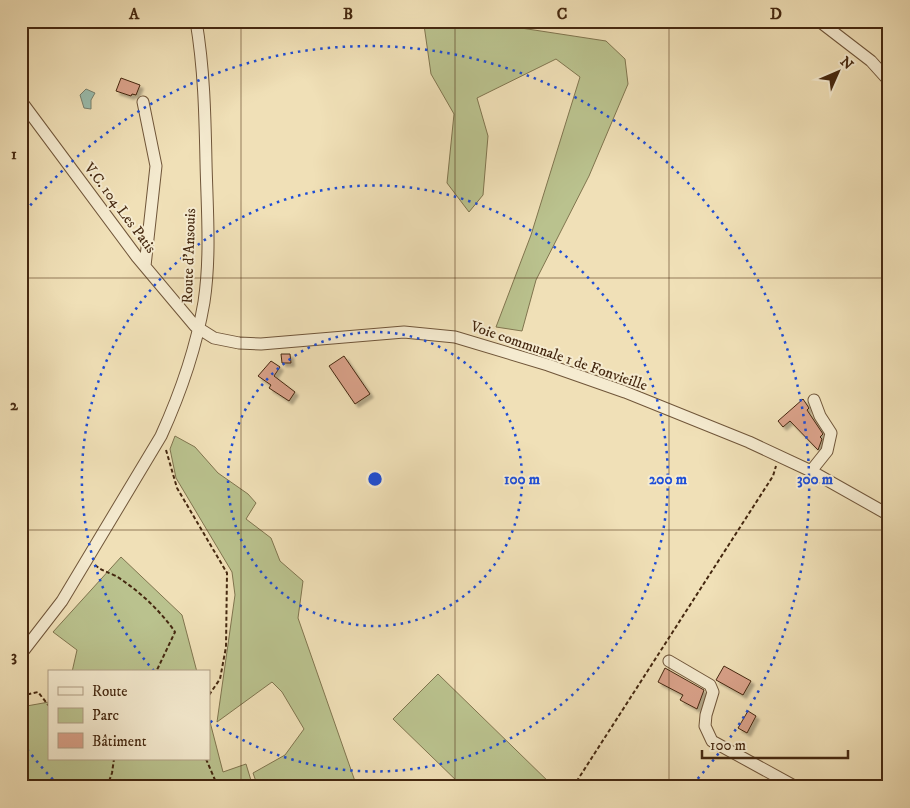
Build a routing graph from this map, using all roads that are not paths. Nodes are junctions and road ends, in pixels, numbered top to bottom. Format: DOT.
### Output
graph roads {
  1 [pos="196,21"];
  2 [pos="820,21"];
  3 [pos="889,81"];
  4 [pos="21,101"];
  5 [pos="143,102"];
  6 [pos="145,266"];
  7 [pos="199,329"];
  8 [pos="814,400"];
  9 [pos="811,471"];
  10 [pos="889,515"];
  11 [pos="21,654"];
  12 [pos="669,661"];
  13 [pos="796,787"];
  1 -- 7 [label="street, Route d'Ansouis"];
  2 -- 3 [label="street"];
  4 -- 6 [label="street, V.C. 104 Les Patis"];
  5 -- 6 [label="street"];
  6 -- 7 [label="street, V.C. 104 Les Patis"];
  7 -- 9 [label="street, Voie communale 1 de Fonvieille"];
  7 -- 11 [label="street, Route d'Ansouis"];
  8 -- 9 [label="street"];
  9 -- 10 [label="street, Voie communale 1 de Fonvieille"];
  12 -- 13 [label="street"];
}
